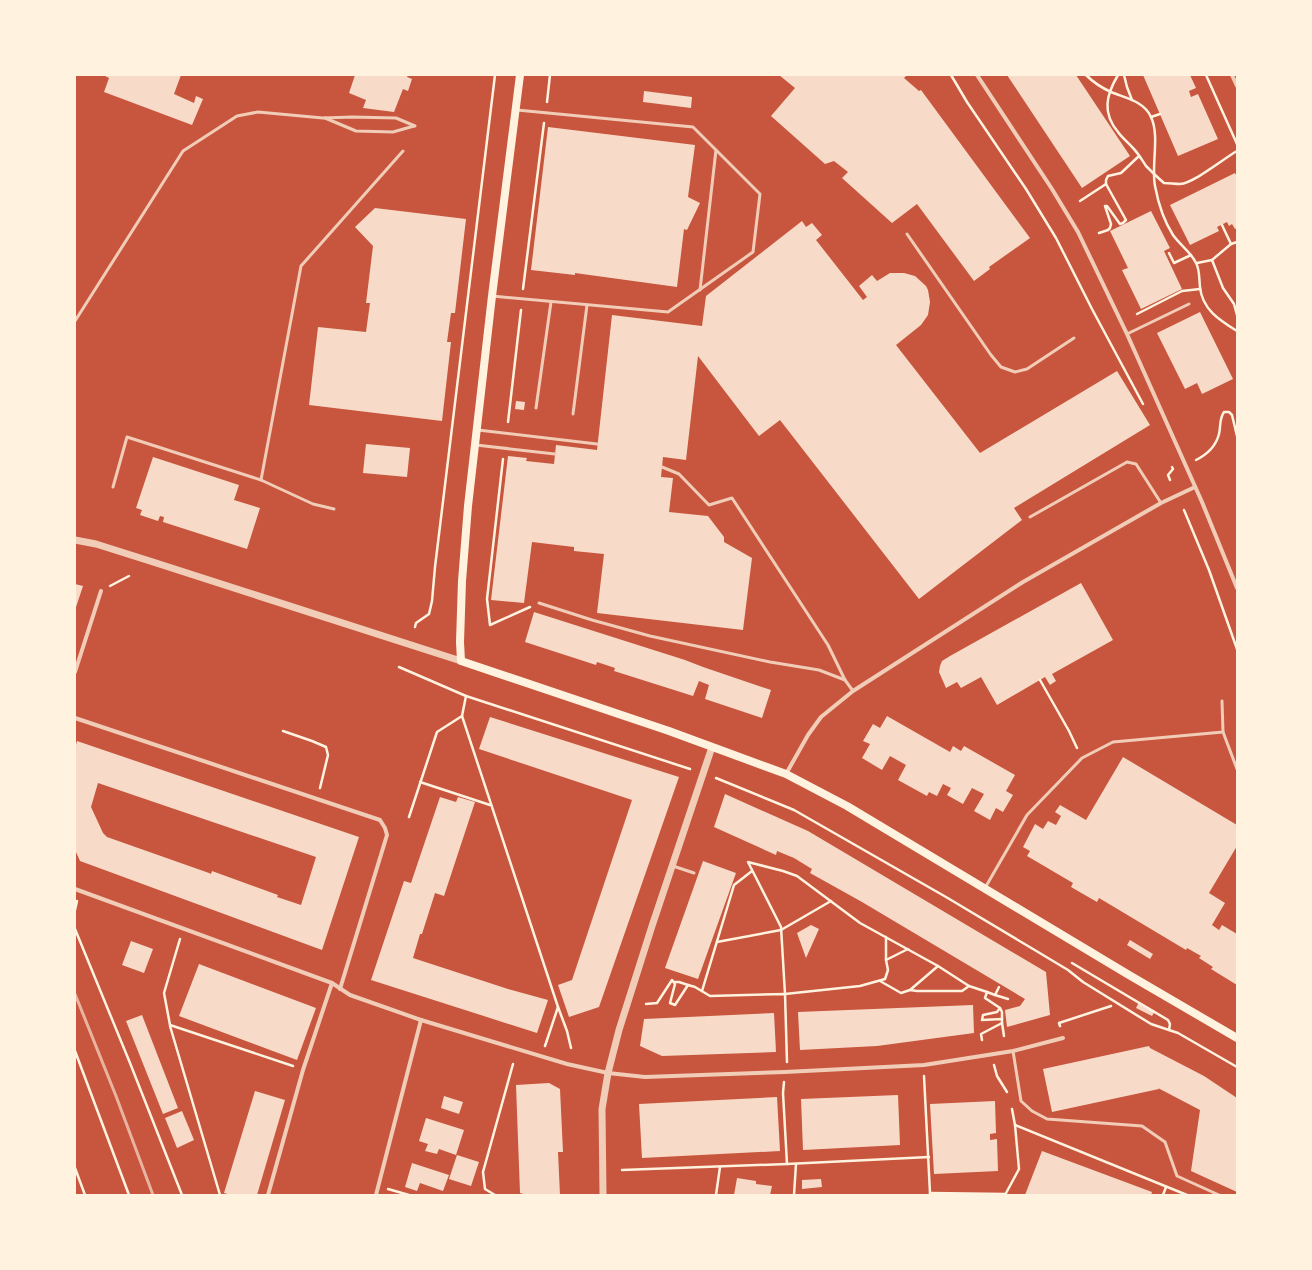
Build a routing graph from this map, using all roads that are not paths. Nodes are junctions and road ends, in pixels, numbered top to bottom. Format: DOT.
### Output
graph roads {
  1 [pos="520,75"];
  2 [pos="977,75"];
  3 [pos="1232,75"];
  4 [pos="1237,86"];
  5 [pos="515,109"];
  6 [pos="323,118"];
  7 [pos="716,150"];
  8 [pos="403,151"];
  9 [pos="907,234"];
  10 [pos="700,290"];
  11 [pos="492,296"];
  12 [pos="551,302"];
  13 [pos="1189,304"];
  14 [pos="587,305"];
  15 [pos="75,321"];
  16 [pos="1127,334"];
  17 [pos="1074,338"];
  18 [pos="536,408"];
  19 [pos="573,414"];
  20 [pos="476,430"];
  21 [pos="475,444"];
  22 [pos="597,444"];
  23 [pos="555,454"];
  24 [pos="662,467"];
  25 [pos="261,480"];
  26 [pos="113,487"];
  27 [pos="1195,487"];
  28 [pos="1161,503"];
  29 [pos="334,509"];
  30 [pos="1030,517"];
  31 [pos="75,540"];
  32 [pos="1237,588"];
  33 [pos="101,591"];
  34 [pos="539,603"];
  35 [pos="461,661"];
  36 [pos="75,672"];
  37 [pos="845,680"];
  38 [pos="853,691"];
  39 [pos="1222,701"];
  40 [pos="75,718"];
  41 [pos="1223,732"];
  42 [pos="712,747"];
  43 [pos="1237,769"];
  44 [pos="786,774"];
  45 [pos="672,866"];
  46 [pos="694,874"];
  47 [pos="985,888"];
  48 [pos="75,889"];
  49 [pos="332,983"];
  50 [pos="340,989"];
  51 [pos="421,1020"];
  52 [pos="1063,1038"];
  53 [pos="1237,1038"];
  54 [pos="1013,1051"];
  55 [pos="608,1073"];
  56 [pos="268,1195"];
  57 [pos="376,1195"];
  58 [pos="603,1195"];
  59 [pos="1219,1195"];
  1 -- 5 [label="main road"];
  2 -- 16 [label="street"];
  3 -- 4 [label="street"];
  5 -- 7 [label="lane"];
  5 -- 11 [label="main road"];
  6 -- 6 [label="lane"];
  6 -- 15 [label="lane"];
  7 -- 10 [label="lane"];
  7 -- 10 [label="lane"];
  8 -- 25 [label="lane"];
  9 -- 17 [label="lane"];
  10 -- 14 [label="lane"];
  11 -- 12 [label="lane"];
  11 -- 20 [label="main road"];
  12 -- 14 [label="lane"];
  12 -- 18 [label="lane"];
  13 -- 16 [label="lane"];
  14 -- 19 [label="lane"];
  16 -- 27 [label="street"];
  20 -- 21 [label="main road"];
  20 -- 22 [label="lane"];
  21 -- 23 [label="lane"];
  21 -- 35 [label="main road"];
  24 -- 37 [label="lane"];
  25 -- 26 [label="lane"];
  25 -- 29 [label="lane"];
  27 -- 28 [label="street"];
  27 -- 32 [label="street"];
  28 -- 30 [label="lane"];
  28 -- 38 [label="street"];
  31 -- 35 [label="street"];
  33 -- 36 [label="street"];
  34 -- 37 [label="lane"];
  35 -- 42 [label="main road"];
  37 -- 38 [label="lane"];
  38 -- 44 [label="street"];
  39 -- 41 [label="lane"];
  40 -- 50 [label="street"];
  41 -- 43 [label="lane"];
  41 -- 47 [label="lane"];
  42 -- 44 [label="main road"];
  42 -- 45 [label="street"];
  44 -- 47 [label="main road"];
  45 -- 46 [label="lane"];
  45 -- 55 [label="street"];
  47 -- 53 [label="main road"];
  48 -- 49 [label="street"];
  49 -- 50 [label="street"];
  49 -- 56 [label="street"];
  50 -- 51 [label="street"];
  51 -- 55 [label="street"];
  51 -- 57 [label="street"];
  52 -- 54 [label="street"];
  54 -- 55 [label="street"];
  54 -- 59 [label="lane"];
  55 -- 58 [label="street"];
}
